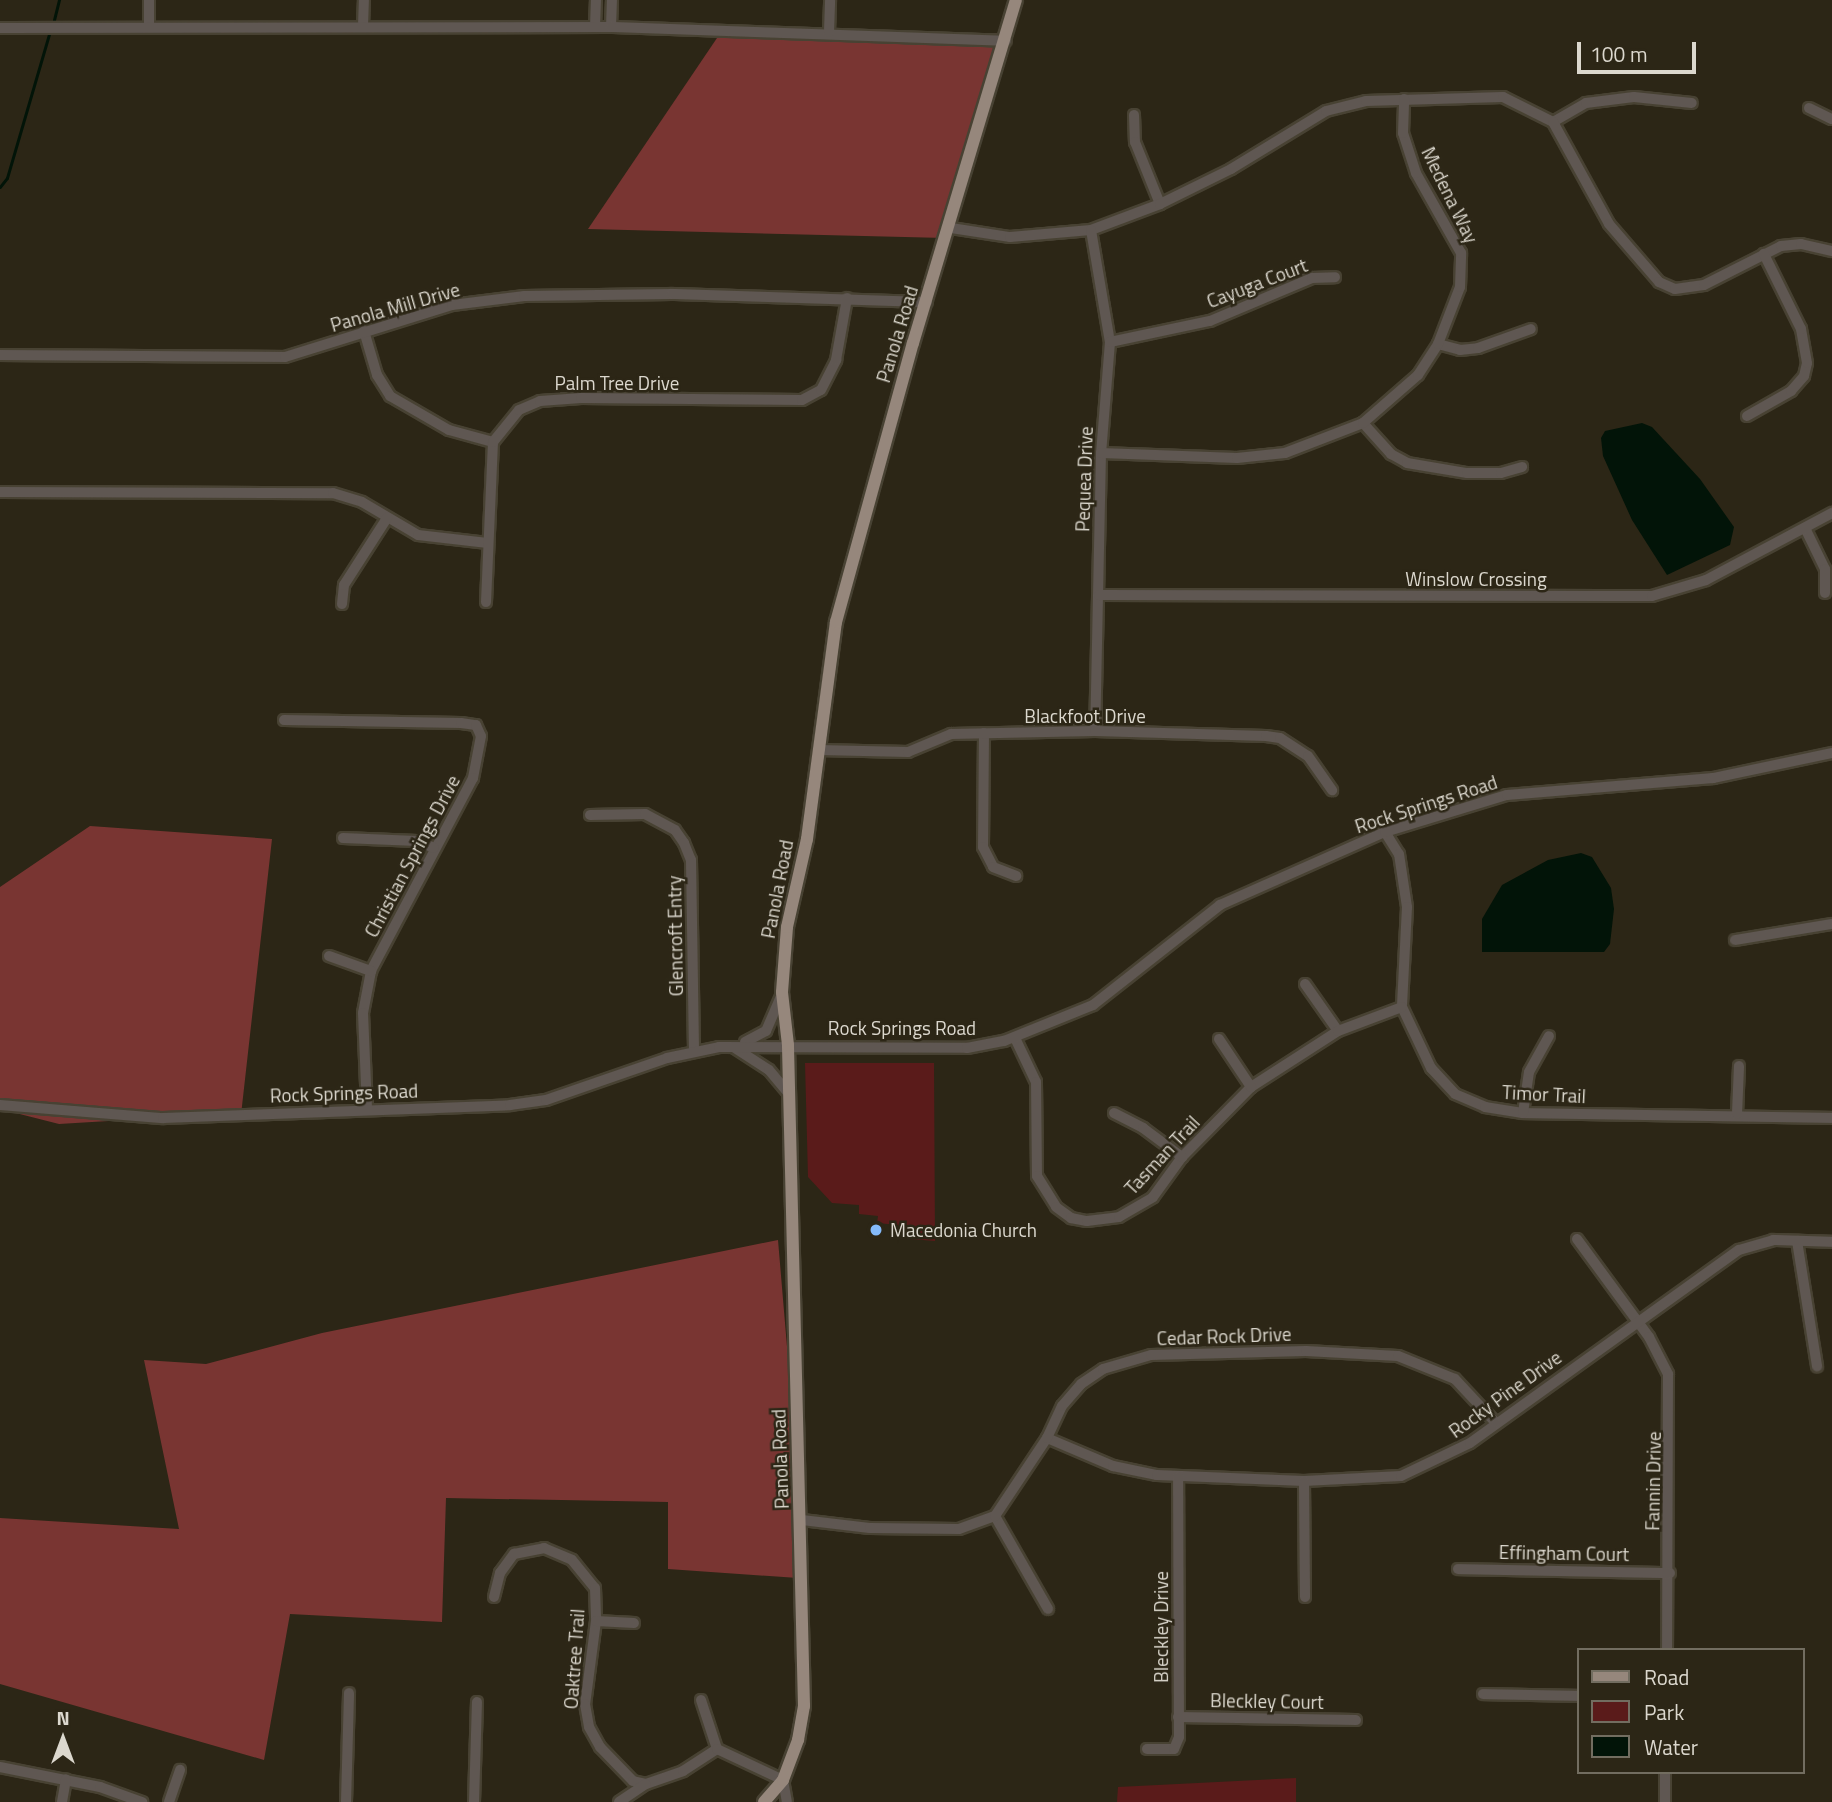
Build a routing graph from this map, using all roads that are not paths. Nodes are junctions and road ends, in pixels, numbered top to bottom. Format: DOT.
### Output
graph roads {
  1 [pos="149,0"];
  2 [pos="364,0"];
  3 [pos="596,0"];
  4 [pos="612,0"];
  5 [pos="831,0"];
  6 [pos="1016,0"];
  7 [pos="149,26"];
  8 [pos="363,26"];
  9 [pos="595,27"];
  10 [pos="611,27"];
  11 [pos="0,28"];
  12 [pos="829,32"];
  13 [pos="1006,41"];
  14 [pos="1404,99"];
  15 [pos="1692,103"];
  16 [pos="1809,108"];
  17 [pos="1135,115"];
  18 [pos="1832,119"];
  19 [pos="1553,122"];
  20 [pos="1160,204"];
  21 [pos="951,228"];
  22 [pos="1091,230"];
  23 [pos="1832,251"];
  24 [pos="1764,254"];
  25 [pos="1335,277"];
  26 [pos="846,298"];
  27 [pos="927,302"];
  28 [pos="1531,329"];
  29 [pos="364,331"];
  30 [pos="1110,342"];
  31 [pos="1438,344"];
  32 [pos="0,355"];
  33 [pos="1747,416"];
  34 [pos="1363,423"];
  35 [pos="493,442"];
  36 [pos="1101,453"];
  37 [pos="1522,467"];
  38 [pos="0,492"];
  39 [pos="1832,513"];
  40 [pos="387,518"];
  41 [pos="1805,528"];
  42 [pos="488,543"];
  43 [pos="1825,593"];
  44 [pos="1099,595"];
  45 [pos="486,602"];
  46 [pos="342,604"];
  47 [pos="284,720"];
  48 [pos="1095,731"];
  49 [pos="984,733"];
  50 [pos="819,750"];
  51 [pos="1832,753"];
  52 [pos="1332,790"];
  53 [pos="590,815"];
  54 [pos="1385,832"];
  55 [pos="343,838"];
  56 [pos="434,848"];
  57 [pos="1016,876"];
  58 [pos="1832,924"];
  59 [pos="1735,940"];
  60 [pos="329,956"];
  61 [pos="371,971"];
  62 [pos="1306,984"];
  63 [pos="782,992"];
  64 [pos="1402,1007"];
  65 [pos="1338,1031"];
  66 [pos="1549,1036"];
  67 [pos="1015,1038"];
  68 [pos="1219,1039"];
  69 [pos="788,1045"];
  70 [pos="733,1046"];
  71 [pos="694,1050"];
  72 [pos="1739,1066"];
  73 [pos="1251,1087"];
  74 [pos="788,1093"];
  75 [pos="0,1105"];
  76 [pos="367,1109"];
  77 [pos="1114,1113"];
  78 [pos="1523,1113"];
  79 [pos="1737,1114"];
  80 [pos="1832,1118"];
  81 [pos="1182,1157"];
  82 [pos="1577,1239"];
  83 [pos="1797,1241"];
  84 [pos="1832,1242"];
  85 [pos="1637,1321"];
  86 [pos="1817,1366"];
  87 [pos="1495,1422"];
  88 [pos="1047,1438"];
  89 [pos="1178,1477"];
  90 [pos="1304,1481"];
  91 [pos="995,1516"];
  92 [pos="802,1520"];
  93 [pos="1458,1569"];
  94 [pos="1670,1573"];
  95 [pos="494,1597"];
  96 [pos="1305,1597"];
  97 [pos="1048,1609"];
  98 [pos="596,1621"];
  99 [pos="634,1623"];
  100 [pos="1667,1648"];
  101 [pos="349,1693"];
  102 [pos="1483,1694"];
  103 [pos="1576,1696"];
  104 [pos="701,1700"];
  105 [pos="477,1702"];
  106 [pos="1178,1717"];
  107 [pos="1356,1720"];
  108 [pos="717,1749"];
  109 [pos="1147,1749"];
  110 [pos="0,1767"];
  111 [pos="180,1770"];
  112 [pos="1665,1774"];
  113 [pos="66,1779"];
  114 [pos="783,1780"];
  115 [pos="646,1784"];
  116 [pos="765,1800"];
  117 [pos="62,1802"];
  118 [pos="142,1802"];
  119 [pos="169,1802"];
  120 [pos="346,1802"];
  121 [pos="474,1802"];
  122 [pos="620,1802"];
  123 [pos="781,1802"];
  124 [pos="787,1802"];
  125 [pos="1665,1802"];
  1 -- 7 [label="street"];
  2 -- 8 [label="street"];
  3 -- 9 [label="street"];
  4 -- 10 [label="street"];
  5 -- 12 [label="street"];
  6 -- 13 [label="main road, Panola Road"];
  7 -- 8 [label="street"];
  7 -- 11 [label="street"];
  8 -- 9 [label="street"];
  9 -- 10 [label="street"];
  10 -- 12 [label="street"];
  12 -- 13 [label="street"];
  13 -- 21 [label="main road, Panola Road"];
  14 -- 19 [label="street"];
  14 -- 20 [label="street"];
  14 -- 31 [label="street, Medena Way"];
  15 -- 19 [label="street"];
  16 -- 18 [label="street"];
  17 -- 20 [label="street"];
  19 -- 24 [label="street"];
  20 -- 22 [label="street"];
  21 -- 22 [label="street"];
  21 -- 27 [label="main road, Panola Road"];
  22 -- 30 [label="street, Pequea Drive"];
  23 -- 24 [label="street"];
  24 -- 33 [label="street"];
  25 -- 30 [label="street, Cayuga Court"];
  26 -- 27 [label="street, Panola Mill Drive"];
  26 -- 29 [label="street, Panola Mill Drive"];
  26 -- 35 [label="street, Palm Tree Drive"];
  27 -- 50 [label="main road, Panola Road"];
  28 -- 31 [label="street"];
  29 -- 32 [label="street, Panola Mill Drive"];
  29 -- 35 [label="street"];
  30 -- 36 [label="street, Pequea Drive"];
  31 -- 34 [label="street, Medena Way"];
  34 -- 36 [label="street, Medena Way"];
  34 -- 37 [label="street"];
  35 -- 42 [label="street"];
  36 -- 44 [label="street, Pequea Drive"];
  38 -- 40 [label="street"];
  39 -- 41 [label="street, Winslow Crossing"];
  40 -- 42 [label="street"];
  40 -- 46 [label="street"];
  41 -- 43 [label="street"];
  41 -- 44 [label="street, Winslow Crossing"];
  42 -- 45 [label="street"];
  44 -- 48 [label="street, Pequea Drive"];
  47 -- 56 [label="street, Christian Springs Drive"];
  48 -- 49 [label="street, Blackfoot Drive"];
  48 -- 52 [label="street, Blackfoot Drive"];
  49 -- 50 [label="street, Blackfoot Drive"];
  49 -- 57 [label="street"];
  50 -- 63 [label="main road, Panola Road"];
  51 -- 54 [label="street, Rock Springs Road"];
  53 -- 71 [label="street, Glencroft Entry"];
  54 -- 64 [label="street"];
  54 -- 67 [label="street, Rock Springs Road"];
  55 -- 56 [label="street"];
  56 -- 61 [label="street, Christian Springs Drive"];
  58 -- 59 [label="street"];
  60 -- 61 [label="street"];
  61 -- 76 [label="street, Christian Springs Drive"];
  62 -- 65 [label="street"];
  63 -- 69 [label="main road, Panola Road"];
  63 -- 70 [label="street"];
  64 -- 65 [label="street, Tasman Trail"];
  64 -- 78 [label="street, Timor Trail"];
  65 -- 73 [label="street, Tasman Trail"];
  66 -- 78 [label="street"];
  67 -- 69 [label="street, Rock Springs Road"];
  67 -- 81 [label="street, Tasman Trail"];
  68 -- 73 [label="street"];
  69 -- 70 [label="street, Rock Springs Road"];
  69 -- 74 [label="main road, Panola Road"];
  70 -- 71 [label="street, Rock Springs Road"];
  70 -- 74 [label="street"];
  71 -- 76 [label="street, Rock Springs Road"];
  72 -- 79 [label="street"];
  73 -- 81 [label="street, Tasman Trail"];
  74 -- 92 [label="main road, Panola Road"];
  75 -- 76 [label="street, Rock Springs Road"];
  77 -- 81 [label="street"];
  78 -- 79 [label="street, Timor Trail"];
  79 -- 80 [label="street, Timor Trail"];
  82 -- 85 [label="street, Fannin Drive"];
  83 -- 84 [label="street, Rocky Pine Drive"];
  83 -- 85 [label="street, Rocky Pine Drive"];
  83 -- 86 [label="street"];
  85 -- 87 [label="street, Rocky Pine Drive"];
  85 -- 94 [label="street, Fannin Drive"];
  87 -- 88 [label="street, Cedar Rock Drive"];
  87 -- 90 [label="street, Rocky Pine Drive"];
  88 -- 89 [label="street, Rocky Pine Drive"];
  88 -- 91 [label="street, Cedar Rock Drive"];
  89 -- 90 [label="street, Rocky Pine Drive"];
  89 -- 106 [label="street, Bleckley Drive"];
  90 -- 96 [label="street"];
  91 -- 92 [label="street"];
  91 -- 97 [label="street"];
  92 -- 114 [label="main road, Panola Road"];
  93 -- 94 [label="street, Effingham Court"];
  94 -- 100 [label="street, Fannin Drive"];
  95 -- 98 [label="street, Oaktree Trail"];
  98 -- 99 [label="street"];
  98 -- 115 [label="street, Oaktree Trail"];
  101 -- 120 [label="street"];
  102 -- 103 [label="street"];
  104 -- 108 [label="street"];
  105 -- 121 [label="street"];
  106 -- 107 [label="street, Bleckley Court"];
  106 -- 109 [label="street, Bleckley Drive"];
  108 -- 114 [label="street"];
  108 -- 115 [label="street"];
  110 -- 113 [label="street"];
  111 -- 119 [label="street"];
  112 -- 125 [label="street"];
  113 -- 117 [label="street"];
  113 -- 118 [label="street"];
  114 -- 116 [label="main road, Panola Road"];
  114 -- 124 [label="street"];
  115 -- 122 [label="street"];
  116 -- 123 [label="street"];
}
